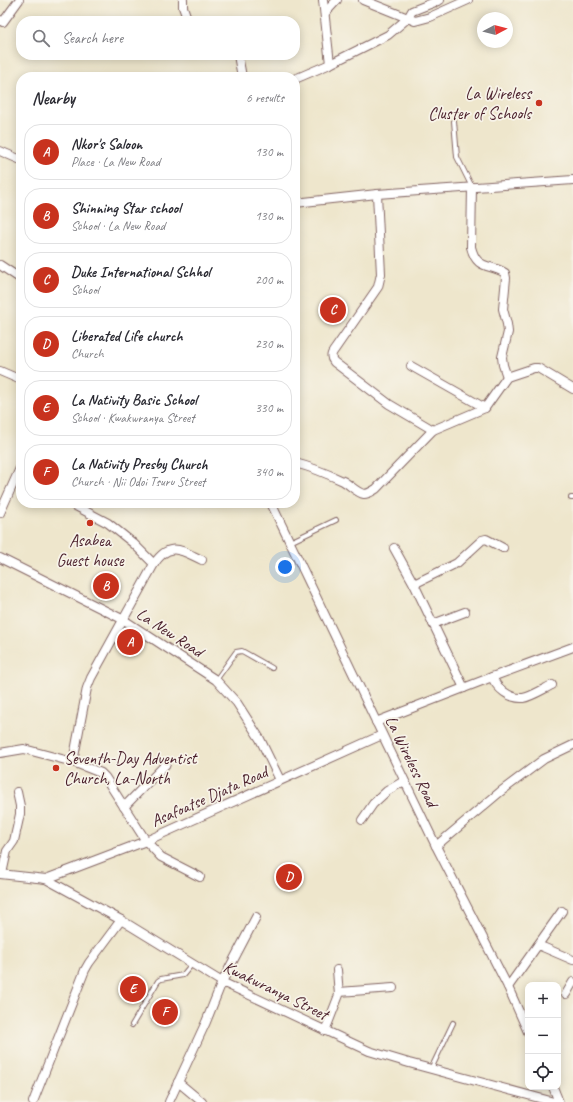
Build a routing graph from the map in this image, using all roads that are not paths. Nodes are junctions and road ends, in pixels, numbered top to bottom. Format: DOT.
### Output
graph roads {
  1 [pos="19,0"];
  2 [pos="182,0"];
  3 [pos="323,0"];
  4 [pos="337,0"];
  5 [pos="363,0"];
  6 [pos="440,0"];
  7 [pos="468,0"];
  8 [pos="325,13"];
  9 [pos="186,16"];
  10 [pos="408,18"];
  11 [pos="0,20"];
  12 [pos="239,60"];
  13 [pos="330,64"];
  14 [pos="241,72"];
  15 [pos="300,77"];
  16 [pos="454,121"];
  17 [pos="0,151"];
  18 [pos="16,158"];
  19 [pos="573,180"];
  20 [pos="472,187"];
  21 [pos="377,194"];
  22 [pos="300,202"];
  23 [pos="0,265"];
  24 [pos="16,276"];
  25 [pos="411,366"];
  26 [pos="0,371"];
  27 [pos="507,377"];
  28 [pos="16,378"];
  29 [pos="573,389"];
  30 [pos="485,408"];
  31 [pos="433,430"];
  32 [pos="300,464"];
  33 [pos="16,482"];
  34 [pos="80,508"];
  35 [pos="273,508"];
  36 [pos="0,513"];
  37 [pos="336,520"];
  38 [pos="290,542"];
  39 [pos="394,548"];
  40 [pos="503,548"];
  41 [pos="0,558"];
  42 [pos="202,560"];
  43 [pos="154,564"];
  44 [pos="414,584"];
  45 [pos="465,612"];
  46 [pos="124,620"];
  47 [pos="433,624"];
  48 [pos="573,647"];
  49 [pos="272,668"];
  50 [pos="492,677"];
  51 [pos="216,680"];
  52 [pos="552,685"];
  53 [pos="464,688"];
  54 [pos="376,722"];
  55 [pos="382,735"];
  56 [pos="573,745"];
  57 [pos="0,753"];
  58 [pos="73,762"];
  59 [pos="166,764"];
  60 [pos="280,780"];
  61 [pos="404,781"];
  62 [pos="17,792"];
  63 [pos="124,807"];
  64 [pos="362,820"];
  65 [pos="146,841"];
  66 [pos="436,846"];
  67 [pos="1,874"];
  68 [pos="200,877"];
  69 [pos="46,879"];
  70 [pos="562,911"];
  71 [pos="256,917"];
  72 [pos="121,920"];
  73 [pos="538,945"];
  74 [pos="573,960"];
  75 [pos="192,964"];
  76 [pos="337,970"];
  77 [pos="222,982"];
  78 [pos="573,982"];
  79 [pos="508,987"];
  80 [pos="393,988"];
  81 [pos="339,992"];
  82 [pos="566,994"];
  83 [pos="453,1023"];
  84 [pos="132,1024"];
  85 [pos="525,1025"];
  86 [pos="325,1031"];
  87 [pos="431,1069"];
  88 [pos="178,1082"];
  89 [pos="554,1090"];
  90 [pos="33,1102"];
  91 [pos="169,1102"];
  92 [pos="202,1102"];
  93 [pos="554,1102"];
  94 [pos="559,1102"];
  1 -- 11 [label="street"];
  2 -- 9 [label="street"];
  3 -- 8 [label="street"];
  4 -- 8 [label="street"];
  5 -- 10 [label="street"];
  6 -- 10 [label="street"];
  7 -- 10 [label="street"];
  8 -- 13 [label="street"];
  10 -- 13 [label="street"];
  12 -- 14 [label="street"];
  13 -- 15 [label="street"];
  16 -- 20 [label="lane"];
  17 -- 18 [label="street"];
  19 -- 20 [label="street"];
  20 -- 21 [label="street"];
  20 -- 27 [label="street"];
  21 -- 22 [label="street"];
  21 -- 31 [label="street"];
  23 -- 24 [label="street"];
  25 -- 30 [label="street"];
  26 -- 28 [label="street"];
  27 -- 29 [label="street"];
  27 -- 30 [label="street"];
  30 -- 31 [label="street"];
  31 -- 32 [label="street"];
  33 -- 36 [label="street"];
  34 -- 43 [label="street"];
  35 -- 38 [label="street, La Wireless Road"];
  37 -- 38 [label="lane"];
  38 -- 54 [label="street, La Wireless Road"];
  39 -- 44 [label="street"];
  40 -- 44 [label="street"];
  41 -- 46 [label="street, La New Road"];
  42 -- 43 [label="street"];
  43 -- 46 [label="street"];
  44 -- 47 [label="street"];
  45 -- 47 [label="street"];
  46 -- 51 [label="street, La New Road"];
  46 -- 58 [label="street"];
  47 -- 53 [label="street"];
  48 -- 50 [label="street"];
  49 -- 51 [label="lane"];
  50 -- 52 [label="street"];
  50 -- 53 [label="street"];
  51 -- 60 [label="street, La New Road"];
  53 -- 54 [label="street"];
  54 -- 55 [label="street, La Wireless Road"];
  55 -- 60 [label="street, Asafoatse Djata Road"];
  55 -- 61 [label="street, La Wireless Road"];
  56 -- 66 [label="street"];
  57 -- 58 [label="street"];
  58 -- 63 [label="street"];
  59 -- 63 [label="street"];
  60 -- 65 [label="street, Asafoatse Djata Road"];
  61 -- 64 [label="street"];
  61 -- 66 [label="street, La Wireless Road"];
  62 -- 67 [label="street"];
  63 -- 65 [label="street"];
  65 -- 68 [label="street"];
  65 -- 69 [label="street, Asafoatse Djata Road"];
  66 -- 79 [label="street, La Wireless Road"];
  67 -- 69 [label="street, Kwakwranya Street"];
  69 -- 72 [label="street, Kwakwranya Street"];
  70 -- 73 [label="street"];
  71 -- 77 [label="street"];
  72 -- 75 [label="street, Kwakwranya Street"];
  72 -- 90 [label="street"];
  73 -- 74 [label="street"];
  73 -- 79 [label="street"];
  75 -- 77 [label="street, Kwakwranya Street"];
  75 -- 84 [label="lane"];
  76 -- 81 [label="street"];
  77 -- 86 [label="street, Kwakwranya Street"];
  77 -- 88 [label="street"];
  78 -- 82 [label="street"];
  79 -- 85 [label="street, La Wireless Road"];
  80 -- 81 [label="street"];
  81 -- 86 [label="street"];
  83 -- 87 [label="lane"];
  86 -- 87 [label="street, Kwakwranya Street"];
  87 -- 93 [label="street, Kwakwranya Street"];
  88 -- 91 [label="street"];
  88 -- 92 [label="street"];
  89 -- 94 [label="street"];
}
